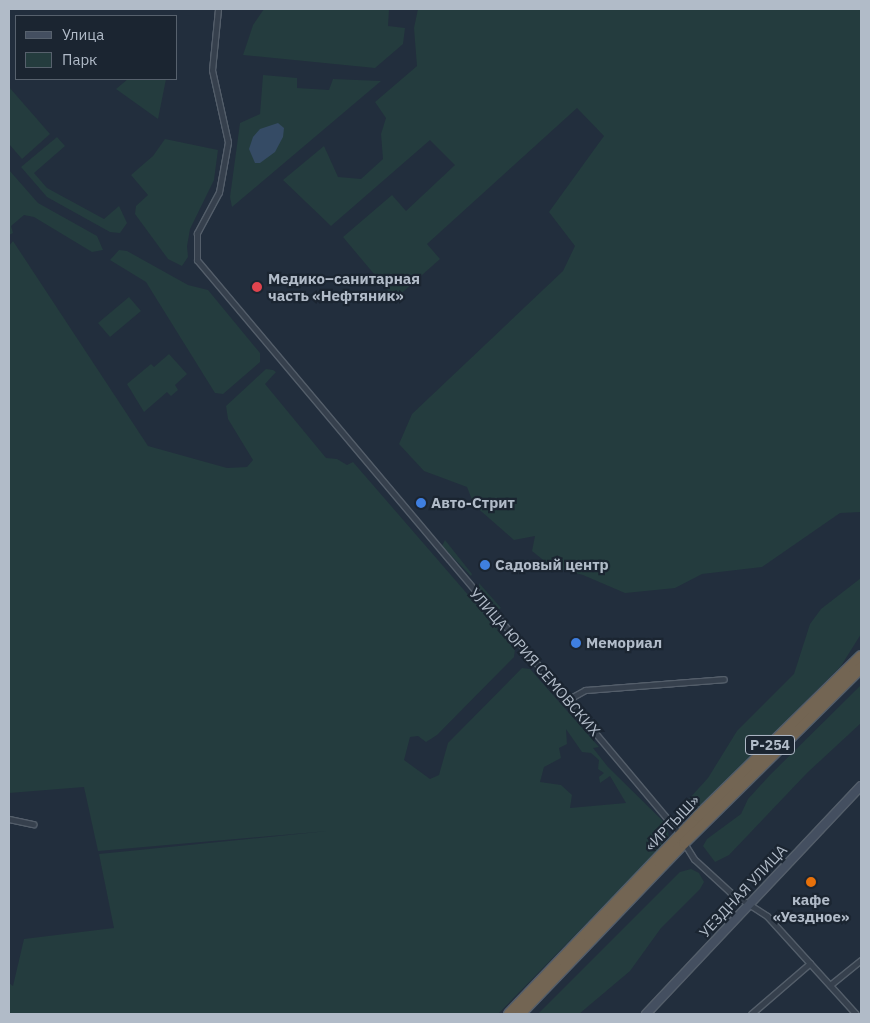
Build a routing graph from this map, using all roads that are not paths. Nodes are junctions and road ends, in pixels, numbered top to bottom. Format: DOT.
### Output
graph roads {
  1 [pos="218,9"];
  2 [pos="861,656"];
  3 [pos="861,668"];
  4 [pos="724,679"];
  5 [pos="567,700"];
  6 [pos="861,786"];
  7 [pos="9,819"];
  8 [pos="33,824"];
  9 [pos="682,839"];
  10 [pos="749,905"];
  11 [pos="861,960"];
  12 [pos="810,963"];
  13 [pos="830,984"];
  14 [pos="509,1014"];
  15 [pos="520,1014"];
  16 [pos="646,1014"];
  17 [pos="751,1014"];
  18 [pos="856,1014"];
  1 -- 5 [label="street, УЛИЦА ЮРИЯ СЕМОВСКИХ"];
  2 -- 9 [label="highway, «ИРТЫШ» / Р-254"];
  3 -- 9 [label="highway, «ИРТЫШ» / Р-254"];
  4 -- 5 [label="street"];
  5 -- 9 [label="street, УЛИЦА ЮРИЯ СЕМОВСКИХ"];
  6 -- 10 [label="street, УЕЗДНАЯ УЛИЦА"];
  7 -- 8 [label="street"];
  9 -- 10 [label="street, УЛИЦА ЮРИЯ СЕМОВСКИХ"];
  9 -- 14 [label="highway, «ИРТЫШ» / Р-254"];
  9 -- 15 [label="highway, «ИРТЫШ» / Р-254"];
  10 -- 12 [label="street, УЛИЦА ЮРИЯ СЕМОВСКИХ"];
  10 -- 16 [label="street, УЕЗДНАЯ УЛИЦА"];
  11 -- 13 [label="street"];
  12 -- 13 [label="street, УЛИЦА ЮРИЯ СЕМОВСКИХ"];
  12 -- 17 [label="street"];
  13 -- 18 [label="street, УЛИЦА ЮРИЯ СЕМОВСКИХ"];
}
